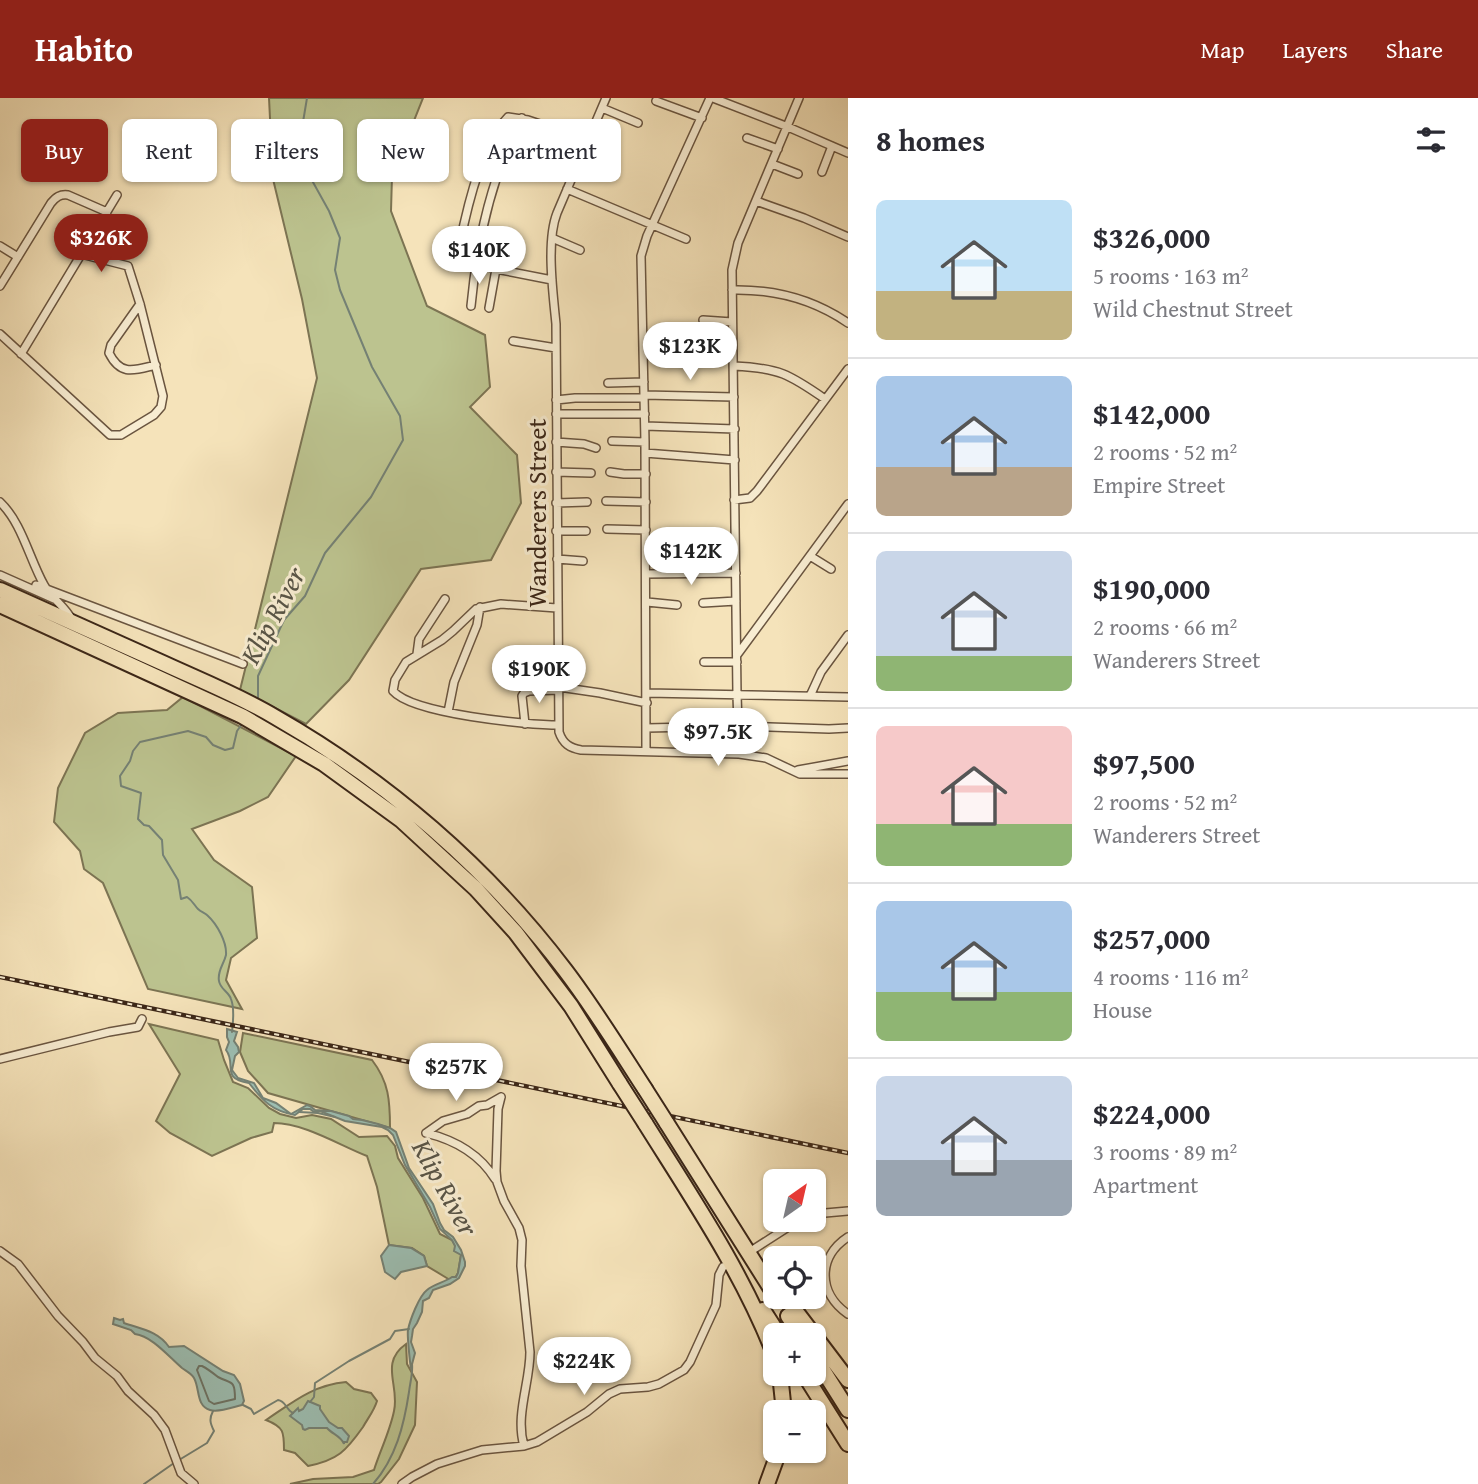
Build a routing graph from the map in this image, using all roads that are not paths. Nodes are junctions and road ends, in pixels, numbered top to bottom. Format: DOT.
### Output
graph roads {
  1 [pos="606,98"];
  2 [pos="712,98"];
  3 [pos="799,98"];
  4 [pos="656,101"];
  5 [pos="601,108"];
  6 [pos="522,118"];
  7 [pos="702,118"];
  8 [pos="526,119"];
  9 [pos="596,119"];
  10 [pos="638,123"];
  11 [pos="788,127"];
  12 [pos="747,138"];
  13 [pos="832,146"];
  14 [pos="778,149"];
  15 [pos="848,153"];
  16 [pos="772,164"];
  17 [pos="822,172"];
  18 [pos="797,174"];
  19 [pos="570,182"];
  20 [pos="567,189"];
  21 [pos="117,195"];
  22 [pos="756,201"];
  23 [pos="107,212"];
  24 [pos="652,225"];
  25 [pos="848,237"];
  26 [pos="552,238"];
  27 [pos="687,239"];
  28 [pos="0,246"];
  29 [pos="580,250"];
  30 [pos="81,254"];
  31 [pos="18,257"];
  32 [pos="476,263"];
  33 [pos="496,269"];
  34 [pos="552,280"];
  35 [pos="0,286"];
  36 [pos="732,290"];
  37 [pos="140,304"];
  38 [pos="471,306"];
  39 [pos="489,308"];
  40 [pos="703,320"];
  41 [pos="732,322"];
  42 [pos="848,323"];
  43 [pos="0,334"];
  44 [pos="513,341"];
  45 [pos="555,348"];
  46 [pos="643,348"];
  47 [pos="733,351"];
  48 [pos="21,354"];
  49 [pos="156,365"];
  50 [pos="734,366"];
  51 [pos="848,369"];
  52 [pos="644,382"];
  53 [pos="608,383"];
  54 [pos="644,396"];
  55 [pos="734,397"];
  56 [pos="825,399"];
  57 [pos="556,400"];
  58 [pos="556,414"];
  59 [pos="645,414"];
  60 [pos="645,426"];
  61 [pos="735,429"];
  62 [pos="612,441"];
  63 [pos="556,442"];
  64 [pos="645,442"];
  65 [pos="596,448"];
  66 [pos="645,453"];
  67 [pos="735,460"];
  68 [pos="556,472"];
  69 [pos="610,472"];
  70 [pos="591,473"];
  71 [pos="646,474"];
  72 [pos="734,500"];
  73 [pos="606,501"];
  74 [pos="0,502"];
  75 [pos="587,502"];
  76 [pos="646,502"];
  77 [pos="556,503"];
  78 [pos="847,508"];
  79 [pos="607,530"];
  80 [pos="646,530"];
  81 [pos="556,531"];
  82 [pos="586,531"];
  83 [pos="735,543"];
  84 [pos="646,546"];
  85 [pos="810,555"];
  86 [pos="557,559"];
  87 [pos="583,561"];
  88 [pos="831,569"];
  89 [pos="736,573"];
  90 [pos="646,574"];
  91 [pos="0,575"];
  92 [pos="36,585"];
  93 [pos="46,589"];
  94 [pos="0,590"];
  95 [pos="445,599"];
  96 [pos="57,600"];
  97 [pos="736,601"];
  98 [pos="647,602"];
  99 [pos="703,603"];
  100 [pos="0,605"];
  101 [pos="677,605"];
  102 [pos="480,607"];
  103 [pos="557,608"];
  104 [pos="74,623"];
  105 [pos="848,635"];
  106 [pos="418,654"];
  107 [pos="737,659"];
  108 [pos="705,662"];
  109 [pos="243,664"];
  110 [pos="559,689"];
  111 [pos="647,693"];
  112 [pos="737,695"];
  113 [pos="810,696"];
  114 [pos="848,697"];
  115 [pos="647,703"];
  116 [pos="246,709"];
  117 [pos="448,712"];
  118 [pos="273,724"];
  119 [pos="525,724"];
  120 [pos="559,725"];
  121 [pos="738,726"];
  122 [pos="647,728"];
  123 [pos="848,728"];
  124 [pos="646,751"];
  125 [pos="739,754"];
  126 [pos="848,761"];
  127 [pos="795,772"];
  128 [pos="848,774"];
  129 [pos="142,1019"];
  130 [pos="0,1059"];
  131 [pos="497,1182"];
  132 [pos="848,1210"];
  133 [pos="724,1213"];
  134 [pos="826,1213"];
  135 [pos="704,1218"];
  136 [pos="780,1232"];
  137 [pos="848,1237"];
  138 [pos="754,1249"];
  139 [pos="0,1251"];
  140 [pos="723,1267"];
  141 [pos="763,1267"];
  142 [pos="763,1275"];
  143 [pos="794,1309"];
  144 [pos="848,1314"];
  145 [pos="771,1323"];
  146 [pos="763,1328"];
  147 [pos="826,1375"];
  148 [pos="848,1380"];
  149 [pos="812,1386"];
  150 [pos="848,1410"];
  151 [pos="848,1444"];
  152 [pos="524,1446"];
  153 [pos="775,1463"];
  154 [pos="194,1484"];
  155 [pos="402,1484"];
  156 [pos="767,1484"];
  1 -- 5 [label="street, Wanderers Street"];
  2 -- 7 [label="street"];
  2 -- 11 [label="street"];
  3 -- 11 [label="street"];
  4 -- 7 [label="street"];
  5 -- 9 [label="street, Wanderers Street"];
  5 -- 10 [label="street"];
  6 -- 8 [label="street"];
  6 -- 32 [label="street"];
  6 -- 32 [label="street"];
  7 -- 24 [label="street"];
  11 -- 13 [label="street"];
  11 -- 14 [label="street"];
  12 -- 14 [label="street"];
  13 -- 15 [label="street"];
  13 -- 17 [label="street"];
  14 -- 16 [label="street"];
  16 -- 18 [label="street"];
  16 -- 22 [label="street"];
  19 -- 20 [label="street, Wanderers Street"];
  20 -- 24 [label="street"];
  20 -- 26 [label="street, Wanderers Street"];
  21 -- 23 [label="street"];
  22 -- 25 [label="street"];
  22 -- 36 [label="street"];
  23 -- 30 [label="street"];
  23 -- 31 [label="street"];
  24 -- 27 [label="street"];
  24 -- 46 [label="street"];
  26 -- 29 [label="street"];
  26 -- 34 [label="street, Wanderers Street"];
  28 -- 31 [label="street"];
  30 -- 37 [label="street"];
  30 -- 48 [label="street"];
  31 -- 35 [label="street"];
  32 -- 33 [label="street"];
  32 -- 38 [label="street"];
  33 -- 34 [label="street"];
  33 -- 39 [label="street"];
  34 -- 45 [label="street, Wanderers Street"];
  36 -- 41 [label="street"];
  36 -- 42 [label="street"];
  37 -- 49 [label="street"];
  37 -- 49 [label="street"];
  40 -- 41 [label="street"];
  41 -- 47 [label="street"];
  43 -- 48 [label="street"];
  44 -- 45 [label="street"];
  45 -- 57 [label="street, Wanderers Street"];
  46 -- 47 [label="street"];
  46 -- 52 [label="street"];
  47 -- 50 [label="street"];
  48 -- 49 [label="street"];
  50 -- 55 [label="street"];
  50 -- 56 [label="street"];
  51 -- 56 [label="street"];
  52 -- 53 [label="street"];
  52 -- 54 [label="street"];
  54 -- 55 [label="street"];
  54 -- 57 [label="street"];
  54 -- 59 [label="street"];
  55 -- 61 [label="street"];
  56 -- 72 [label="street"];
  57 -- 58 [label="street, Wanderers Street"];
  58 -- 59 [label="street"];
  58 -- 63 [label="street, Wanderers Street"];
  59 -- 60 [label="street"];
  60 -- 61 [label="street"];
  60 -- 64 [label="street"];
  61 -- 67 [label="street"];
  62 -- 64 [label="street"];
  63 -- 65 [label="street"];
  63 -- 68 [label="street, Wanderers Street"];
  64 -- 66 [label="street"];
  66 -- 67 [label="street"];
  66 -- 71 [label="street"];
  67 -- 72 [label="street"];
  68 -- 70 [label="street"];
  68 -- 77 [label="street, Wanderers Street"];
  69 -- 71 [label="street"];
  71 -- 76 [label="street"];
  72 -- 83 [label="street"];
  73 -- 76 [label="street"];
  74 -- 93 [label="street"];
  75 -- 77 [label="street"];
  76 -- 80 [label="street"];
  77 -- 81 [label="street, Wanderers Street"];
  78 -- 85 [label="street"];
  79 -- 80 [label="street"];
  80 -- 84 [label="street"];
  81 -- 82 [label="street"];
  81 -- 86 [label="street, Wanderers Street"];
  83 -- 84 [label="street"];
  83 -- 89 [label="street"];
  84 -- 90 [label="street"];
  85 -- 88 [label="street"];
  85 -- 107 [label="street"];
  86 -- 87 [label="street"];
  86 -- 103 [label="street, Wanderers Street"];
  89 -- 90 [label="street"];
  89 -- 97 [label="street"];
  90 -- 98 [label="street"];
  91 -- 96 [label="street"];
  92 -- 93 [label="street"];
  93 -- 96 [label="street"];
  93 -- 109 [label="street"];
  94 -- 104 [label="highway"];
  95 -- 106 [label="street"];
  96 -- 104 [label="street"];
  97 -- 99 [label="street"];
  97 -- 107 [label="street"];
  98 -- 101 [label="street"];
  98 -- 111 [label="street"];
  100 -- 116 [label="highway"];
  102 -- 103 [label="street"];
  102 -- 106 [label="street"];
  102 -- 117 [label="street"];
  103 -- 110 [label="street, Wanderers Street"];
  104 -- 116 [label="highway"];
  105 -- 113 [label="street"];
  106 -- 117 [label="street"];
  107 -- 108 [label="street"];
  107 -- 112 [label="street"];
  110 -- 115 [label="street"];
  110 -- 119 [label="street"];
  110 -- 120 [label="street, Wanderers Street"];
  111 -- 112 [label="street"];
  111 -- 115 [label="street"];
  112 -- 113 [label="street"];
  112 -- 121 [label="street"];
  113 -- 114 [label="street"];
  115 -- 122 [label="street"];
  116 -- 118 [label="highway"];
  117 -- 119 [label="street"];
  118 -- 133 [label="highway, bridge"];
  118 -- 135 [label="highway, bridge"];
  119 -- 120 [label="street"];
  120 -- 124 [label="street"];
  121 -- 122 [label="street"];
  121 -- 123 [label="street"];
  121 -- 125 [label="street"];
  122 -- 124 [label="street"];
  124 -- 125 [label="street"];
  125 -- 127 [label="street"];
  126 -- 127 [label="street"];
  127 -- 128 [label="street"];
  129 -- 130 [label="street"];
  131 -- 131 [label="street"];
  131 -- 152 [label="street"];
  132 -- 134 [label="street"];
  133 -- 141 [label="highway"];
  133 -- 142 [label="highway"];
  135 -- 145 [label="highway"];
  135 -- 146 [label="highway"];
  136 -- 138 [label="street"];
  137 -- 144 [label="street"];
  139 -- 154 [label="street"];
  140 -- 152 [label="street"];
  143 -- 148 [label="highway"];
  147 -- 150 [label="highway"];
  149 -- 151 [label="highway"];
  152 -- 155 [label="street"];
  153 -- 156 [label="highway"];
}
